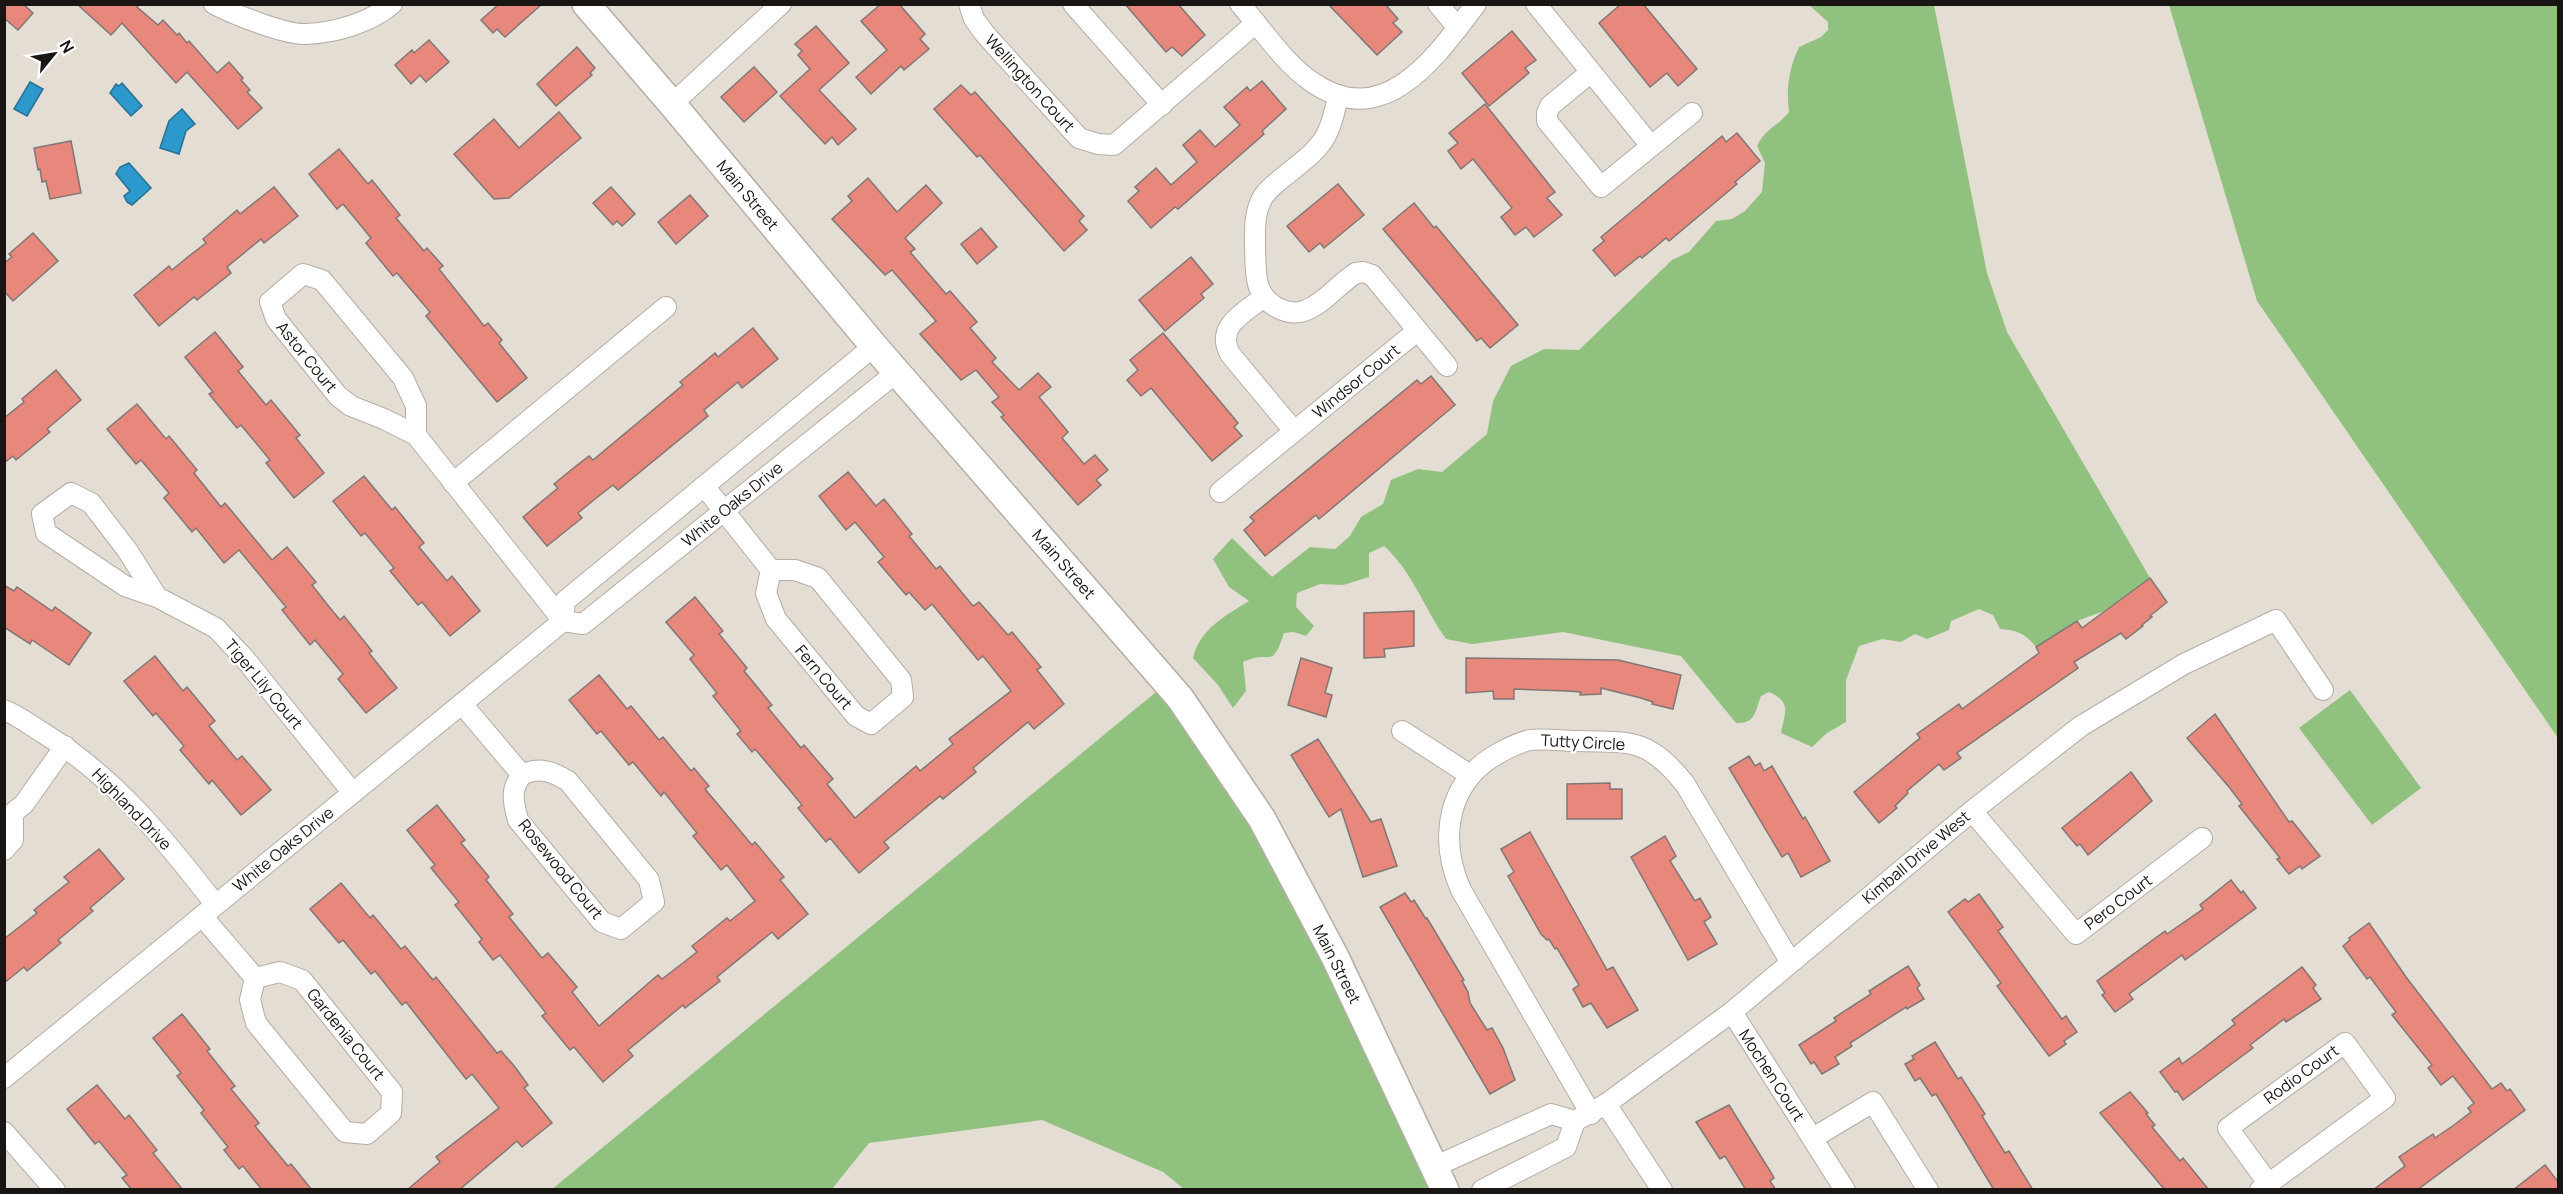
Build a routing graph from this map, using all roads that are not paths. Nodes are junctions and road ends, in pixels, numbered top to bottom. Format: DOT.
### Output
graph roads {
  1 [pos="214,4"];
  2 [pos="392,4"];
  3 [pos="781,4"];
  4 [pos="969,4"];
  5 [pos="1073,4"];
  6 [pos="1240,4"];
  7 [pos="1438,4"];
  8 [pos="1476,4"];
  9 [pos="1536,4"];
  10 [pos="591,6"];
  11 [pos="1256,23"];
  12 [pos="1458,28"];
  13 [pos="1591,72"];
  14 [pos="1338,95"];
  15 [pos="672,104"];
  16 [pos="1162,105"];
  17 [pos="1692,113"];
  18 [pos="1651,146"];
  19 [pos="1264,297"];
  20 [pos="666,307"];
  21 [pos="1417,331"];
  22 [pos="874,346"];
  23 [pos="1447,366"];
  24 [pos="897,372"];
  25 [pos="1294,431"];
  26 [pos="416,435"];
  27 [pos="453,483"];
  28 [pos="704,486"];
  29 [pos="1220,492"];
  30 [pos="724,510"];
  31 [pos="771,570"];
  32 [pos="157,597"];
  33 [pos="563,621"];
  34 [pos="2323,690"];
  35 [pos="462,704"];
  36 [pos="4,710"];
  37 [pos="1402,731"];
  38 [pos="65,746"];
  39 [pos="522,775"];
  40 [pos="1470,775"];
  41 [pos="352,792"];
  42 [pos="1972,811"];
  43 [pos="9,812"];
  44 [pos="2202,838"];
  45 [pos="4,850"];
  46 [pos="209,910"];
  47 [pos="1791,961"];
  48 [pos="255,978"];
  49 [pos="1732,1012"];
  50 [pos="4,1078"];
  51 [pos="1591,1113"];
  52 [pos="4,1132"];
  53 [pos="1813,1138"];
  54 [pos="1440,1178"];
  55 [pos="2264,1186"];
  56 [pos="55,1190"];
  57 [pos="1482,1190"];
  58 [pos="1662,1190"];
  59 [pos="1845,1190"];
  60 [pos="1928,1190"];
  1 -- 2 [label="street"];
  3 -- 15 [label="street"];
  4 -- 16 [label="street, Wellington Court"];
  5 -- 16 [label="street"];
  6 -- 11 [label="street"];
  7 -- 12 [label="street"];
  8 -- 12 [label="street"];
  9 -- 13 [label="street"];
  10 -- 15 [label="main road, Main Street"];
  11 -- 14 [label="street"];
  11 -- 16 [label="street, Wellington Court"];
  12 -- 14 [label="street"];
  13 -- 18 [label="street"];
  13 -- 18 [label="street"];
  14 -- 19 [label="street"];
  15 -- 22 [label="main road, Main Street"];
  17 -- 18 [label="street"];
  19 -- 21 [label="street"];
  19 -- 25 [label="street"];
  20 -- 27 [label="street"];
  21 -- 23 [label="street"];
  21 -- 25 [label="street, Windsor Court"];
  22 -- 24 [label="main road, Main Street"];
  22 -- 28 [label="street, White Oaks Drive"];
  24 -- 30 [label="street, White Oaks Drive"];
  24 -- 54 [label="main road, Main Street"];
  25 -- 29 [label="street, Windsor Court"];
  26 -- 26 [label="street, Astor Court"];
  26 -- 27 [label="street, Astor Court"];
  27 -- 33 [label="street, Astor Court"];
  28 -- 30 [label="street"];
  28 -- 33 [label="street, White Oaks Drive"];
  30 -- 31 [label="street"];
  30 -- 33 [label="street, White Oaks Drive"];
  31 -- 31 [label="street, Fern Court"];
  32 -- 32 [label="street, Tiger Lily Court"];
  32 -- 41 [label="street, Tiger Lily Court"];
  33 -- 35 [label="street, White Oaks Drive"];
  34 -- 42 [label="street, Kimball Drive West"];
  35 -- 39 [label="street"];
  35 -- 41 [label="street, White Oaks Drive"];
  36 -- 38 [label="street, Highland Drive"];
  37 -- 40 [label="street"];
  38 -- 43 [label="street"];
  38 -- 46 [label="street, Highland Drive"];
  39 -- 39 [label="street, Rosewood Court"];
  40 -- 47 [label="street, Tutty Circle"];
  40 -- 51 [label="street, Tutty Circle"];
  41 -- 46 [label="street, White Oaks Drive"];
  42 -- 44 [label="street, Pero Court"];
  42 -- 47 [label="street, Kimball Drive West"];
  43 -- 45 [label="street"];
  46 -- 48 [label="street"];
  46 -- 50 [label="street, White Oaks Drive"];
  47 -- 49 [label="street, Kimball Drive West"];
  48 -- 48 [label="street, Gardenia Court"];
  49 -- 51 [label="street, Kimball Drive West"];
  49 -- 53 [label="street, Mochen Court"];
  51 -- 54 [label="street"];
  51 -- 57 [label="street"];
  51 -- 58 [label="street, Tutty Circle"];
  52 -- 56 [label="street"];
  53 -- 59 [label="street, Mochen Court"];
  53 -- 60 [label="street, Mochen Court"];
  55 -- 55 [label="street, Rodio Court"];
}
